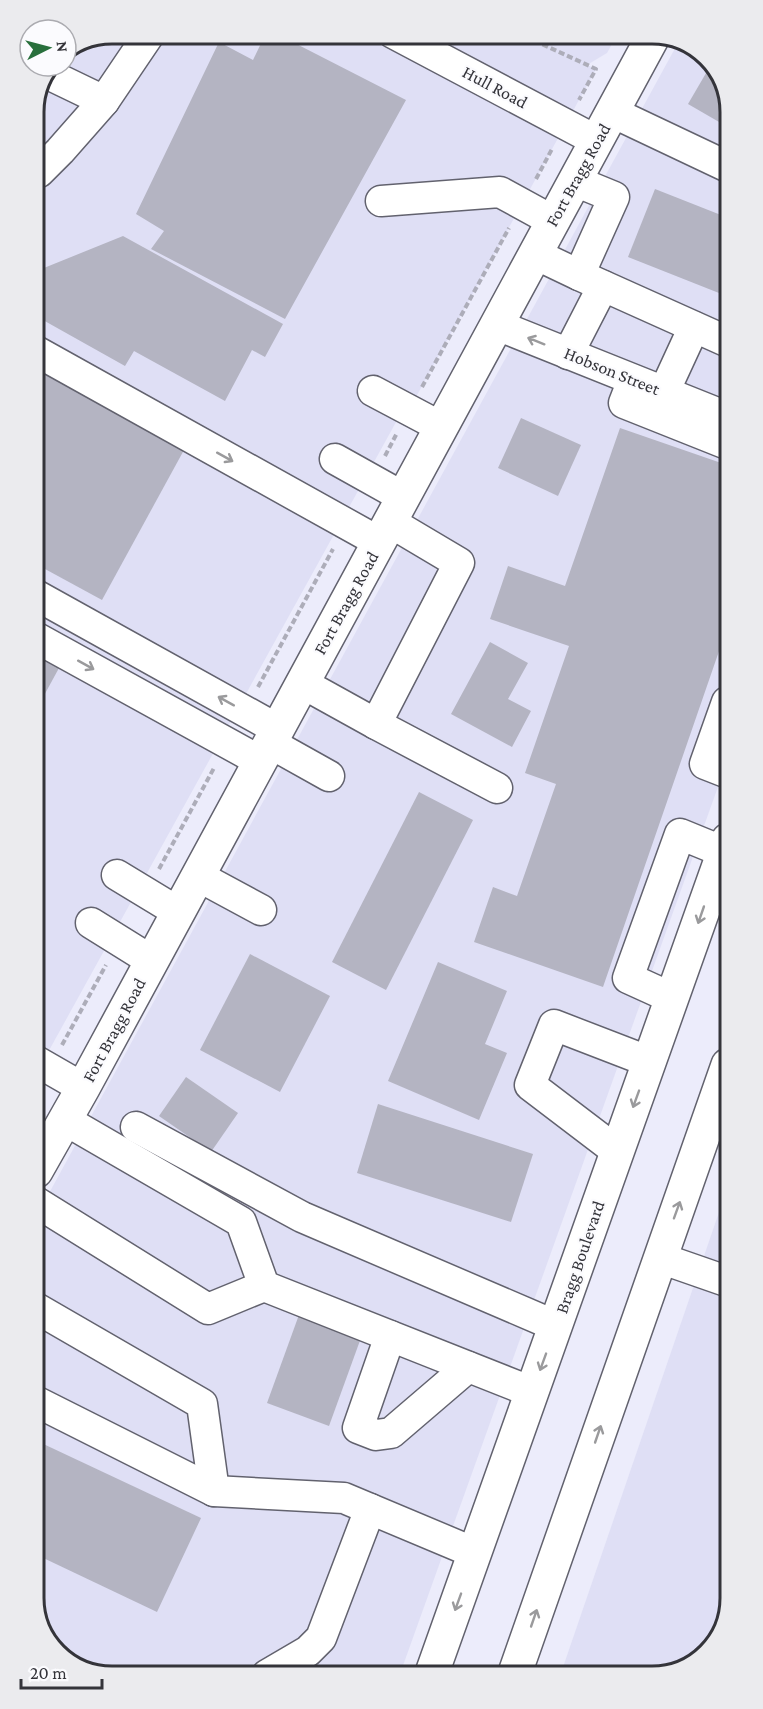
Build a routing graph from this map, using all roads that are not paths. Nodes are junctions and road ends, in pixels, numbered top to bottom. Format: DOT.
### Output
graph roads {
  1 [pos="143,43"];
  2 [pos="417,44"];
  3 [pos="648,44"];
  4 [pos="56,78"];
  5 [pos="104,101"];
  6 [pos="604,127"];
  7 [pos="720,164"];
  8 [pos="44,167"];
  9 [pos="575,181"];
  10 [pos="381,201"];
  11 [pos="553,221"];
  12 [pos="535,254"];
  13 [pos="591,280"];
  14 [pos="497,325"];
  15 [pos="694,327"];
  16 [pos="720,338"];
  17 [pos="568,354"];
  18 [pos="44,356"];
  19 [pos="633,380"];
  20 [pos="373,391"];
  21 [pos="664,392"];
  22 [pos="720,414"];
  23 [pos="441,428"];
  24 [pos="720,441"];
  25 [pos="335,459"];
  26 [pos="391,520"];
  27 [pos="44,600"];
  28 [pos="44,641"];
  29 [pos="302,683"];
  30 [pos="376,724"];
  31 [pos="720,724"];
  32 [pos="269,744"];
  33 [pos="720,770"];
  34 [pos="329,776"];
  35 [pos="497,788"];
  36 [pos="720,844"];
  37 [pos="720,863"];
  38 [pos="117,875"];
  39 [pos="198,876"];
  40 [pos="261,910"];
  41 [pos="178,912"];
  42 [pos="91,923"];
  43 [pos="152,961"];
  44 [pos="672,998"];
  45 [pos="650,1062"];
  46 [pos="44,1066"];
  47 [pos="83,1088"];
  48 [pos="720,1090"];
  49 [pos="65,1120"];
  50 [pos="136,1127"];
  51 [pos="618,1152"];
  52 [pos="44,1157"];
  53 [pos="236,1182"];
  54 [pos="44,1207"];
  55 [pos="224,1212"];
  56 [pos="660,1258"];
  57 [pos="720,1279"];
  58 [pos="264,1286"];
  59 [pos="44,1313"];
  60 [pos="556,1326"];
  61 [pos="390,1336"];
  62 [pos="468,1367"];
  63 [pos="532,1392"];
  64 [pos="44,1406"];
  65 [pos="214,1491"];
  66 [pos="370,1509"];
  67 [pos="475,1553"];
  68 [pos="284,1665"];
  69 [pos="435,1666"];
  70 [pos="518,1666"];
  1 -- 5 [label="street"];
  2 -- 6 [label="street, Hull Road"];
  3 -- 6 [label="main road, Fort Bragg Road"];
  4 -- 5 [label="street"];
  5 -- 8 [label="street"];
  6 -- 7 [label="street, Hull Road"];
  6 -- 9 [label="main road, Fort Bragg Road"];
  9 -- 11 [label="main road, Fort Bragg Road"];
  9 -- 13 [label="street"];
  10 -- 11 [label="street"];
  11 -- 12 [label="main road, Fort Bragg Road"];
  12 -- 13 [label="street"];
  12 -- 14 [label="main road, Fort Bragg Road"];
  13 -- 15 [label="street"];
  13 -- 17 [label="street"];
  17 -- 14 [label="street, Hobson Street, one-way"];
  14 -- 23 [label="main road, Fort Bragg Road"];
  15 -- 16 [label="street"];
  15 -- 21 [label="street"];
  17 -- 19 [label="street, Hobson Street"];
  18 -- 26 [label="street, one-way"];
  19 -- 21 [label="street, Hobson Street"];
  19 -- 24 [label="street"];
  20 -- 23 [label="street"];
  21 -- 22 [label="street, Hobson Street"];
  23 -- 26 [label="main road, Fort Bragg Road"];
  25 -- 26 [label="street"];
  26 -- 29 [label="main road, Fort Bragg Road"];
  26 -- 30 [label="street"];
  32 -- 27 [label="street, one-way"];
  28 -- 32 [label="street, one-way"];
  29 -- 30 [label="street"];
  29 -- 32 [label="main road, Fort Bragg Road"];
  30 -- 35 [label="street"];
  31 -- 33 [label="street"];
  32 -- 34 [label="street"];
  32 -- 39 [label="main road, Fort Bragg Road"];
  36 -- 44 [label="street"];
  37 -- 44 [label="main road, Bragg Boulevard, one-way"];
  38 -- 41 [label="street"];
  39 -- 40 [label="street"];
  39 -- 41 [label="main road, Fort Bragg Road"];
  41 -- 43 [label="main road, Fort Bragg Road"];
  42 -- 43 [label="street"];
  43 -- 47 [label="main road, Fort Bragg Road"];
  44 -- 45 [label="main road, Bragg Boulevard"];
  45 -- 51 [label="main road, Bragg Boulevard, one-way"];
  45 -- 51 [label="street"];
  46 -- 47 [label="street"];
  47 -- 49 [label="main road, Fort Bragg Road"];
  56 -- 48 [label="main road, one-way"];
  49 -- 52 [label="main road, Fort Bragg Road"];
  49 -- 55 [label="street"];
  50 -- 53 [label="street"];
  51 -- 60 [label="main road, Bragg Boulevard"];
  53 -- 55 [label="street"];
  53 -- 60 [label="street"];
  54 -- 58 [label="street"];
  55 -- 58 [label="street"];
  56 -- 57 [label="street"];
  70 -- 56 [label="main road, one-way"];
  58 -- 61 [label="street"];
  59 -- 65 [label="street"];
  60 -- 63 [label="main road, Bragg Boulevard, one-way"];
  61 -- 62 [label="street"];
  61 -- 62 [label="street"];
  62 -- 63 [label="street"];
  63 -- 67 [label="main road, Bragg Boulevard"];
  64 -- 65 [label="street"];
  65 -- 66 [label="street"];
  66 -- 67 [label="street"];
  66 -- 68 [label="street"];
  67 -- 69 [label="main road, Bragg Boulevard, one-way"];
}
